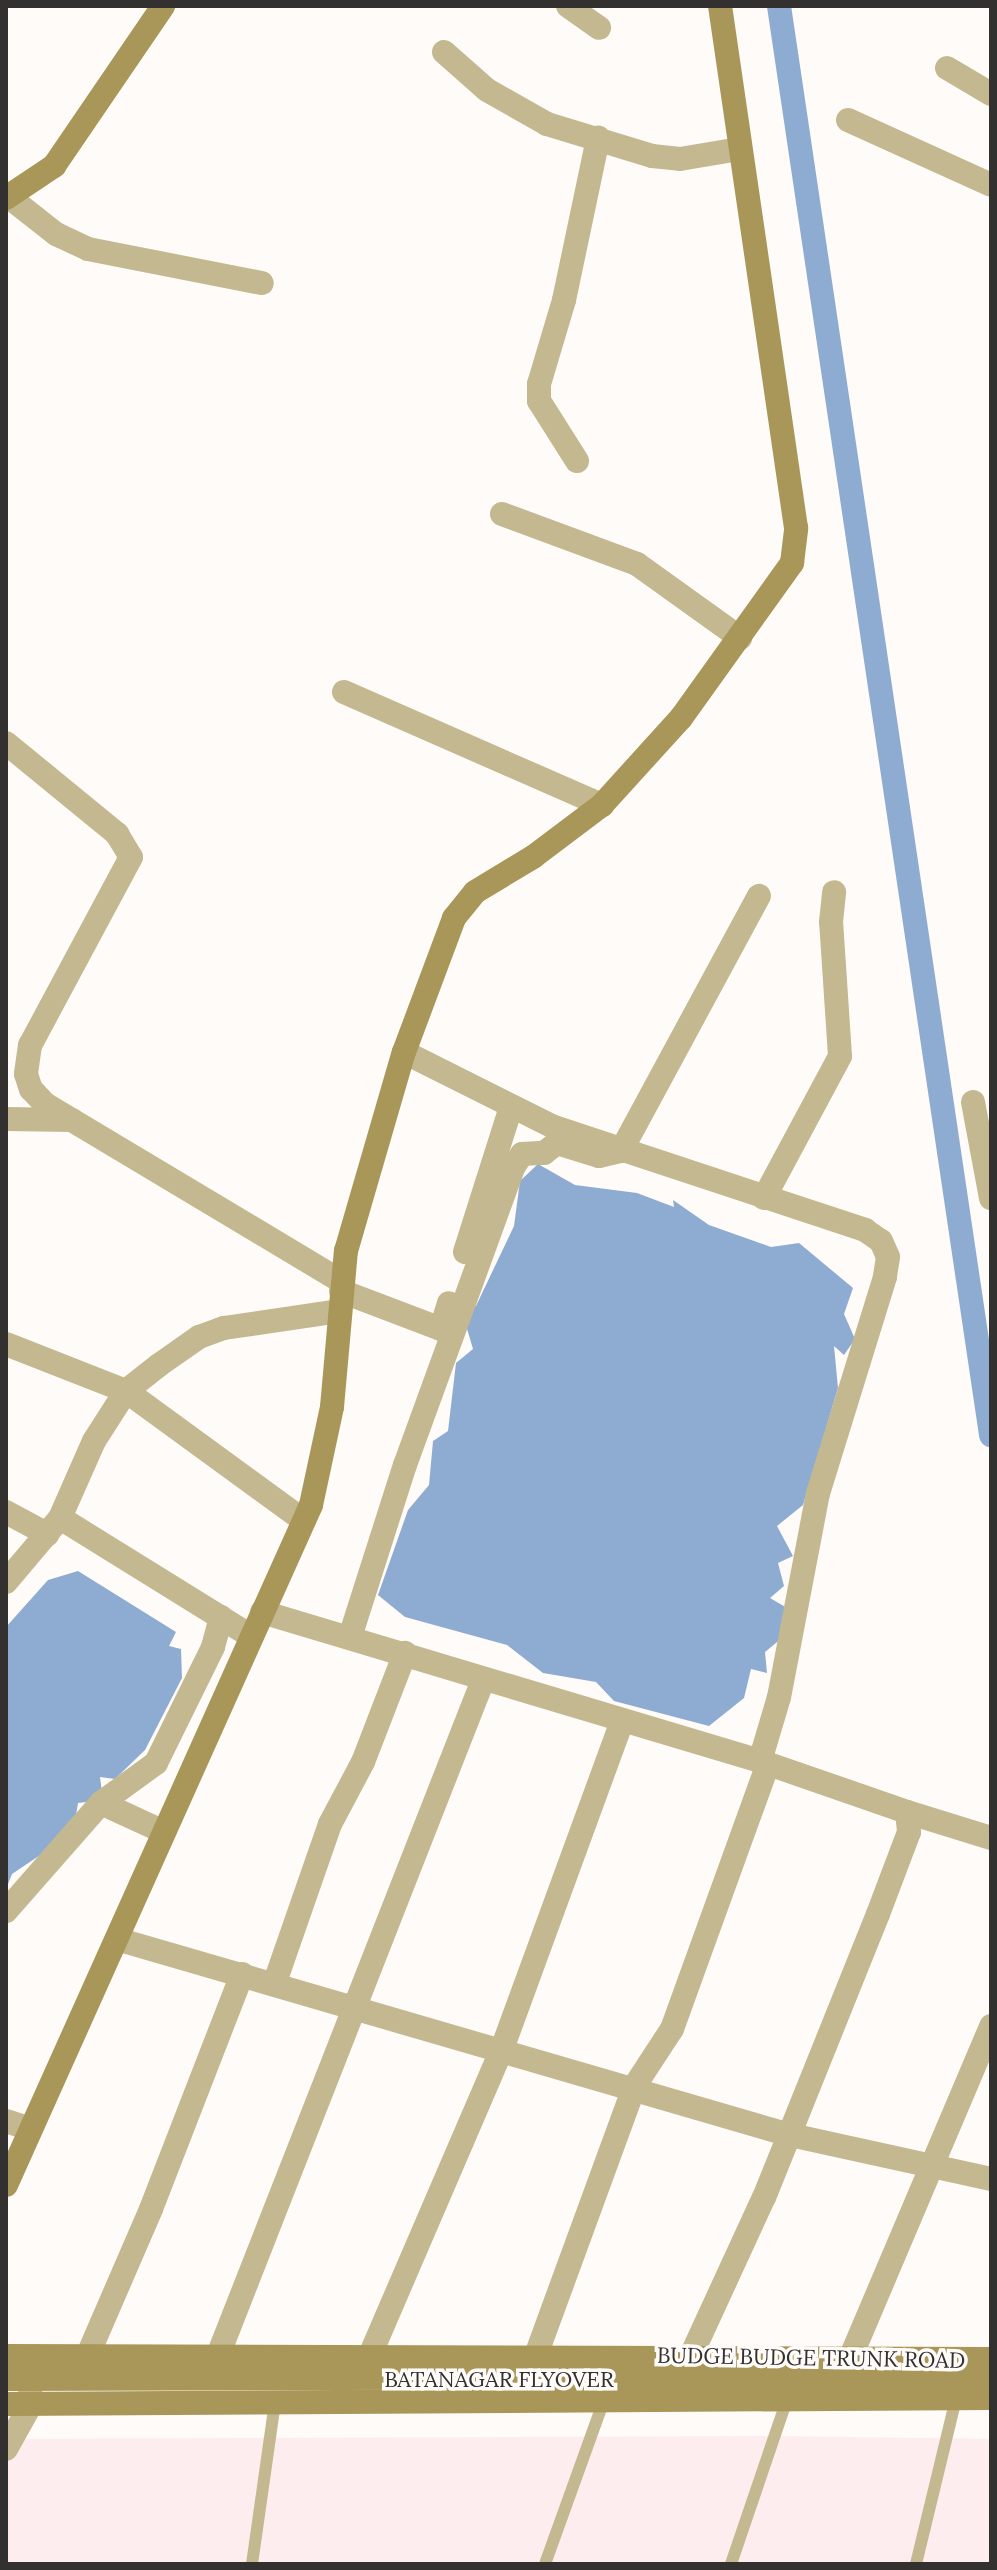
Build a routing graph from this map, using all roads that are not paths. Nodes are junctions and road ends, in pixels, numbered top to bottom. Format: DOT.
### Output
graph roads {
  1 [pos="163,6"];
  2 [pos="568,6"];
  3 [pos="720,6"];
  4 [pos="599,28"];
  5 [pos="444,52"];
  6 [pos="947,68"];
  7 [pos="991,94"];
  8 [pos="848,120"];
  9 [pos="598,138"];
  10 [pos="739,149"];
  11 [pos="991,185"];
  12 [pos="8,197"];
  13 [pos="262,283"];
  14 [pos="577,461"];
  15 [pos="502,514"];
  16 [pos="740,638"];
  17 [pos="344,692"];
  18 [pos="6,743"];
  19 [pos="602,805"];
  20 [pos="834,892"];
  21 [pos="759,896"];
  22 [pos="404,1052"];
  23 [pos="973,1102"];
  24 [pos="511,1107"];
  25 [pos="6,1119"];
  26 [pos="72,1120"];
  27 [pos="621,1151"];
  28 [pos="764,1198"];
  29 [pos="991,1198"];
  30 [pos="341,1295"];
  31 [pos="6,1344"];
  32 [pos="126,1391"];
  33 [pos="6,1512"];
  34 [pos="304,1521"];
  35 [pos="53,1526"];
  36 [pos="6,1582"];
  37 [pos="262,1612"];
  38 [pos="221,1617"];
  39 [pos="249,1635"];
  40 [pos="350,1637"];
  41 [pos="405,1653"];
  42 [pos="483,1680"];
  43 [pos="622,1721"];
  44 [pos="764,1763"];
  45 [pos="101,1803"];
  46 [pos="907,1812"];
  47 [pos="164,1832"];
  48 [pos="991,1838"];
  49 [pos="6,1911"];
  50 [pos="120,1940"];
  51 [pos="242,1974"];
  52 [pos="275,1982"];
  53 [pos="353,2007"];
  54 [pos="991,2026"];
  55 [pos="502,2049"];
  56 [pos="634,2087"];
  57 [pos="6,2121"];
  58 [pos="30,2129"];
  59 [pos="786,2134"];
  60 [pos="933,2167"];
  61 [pos="991,2179"];
  62 [pos="6,2185"];
  63 [pos="17,2356"];
  64 [pos="691,2356"];
  65 [pos="87,2357"];
  66 [pos="217,2358"];
  67 [pos="535,2358"];
  68 [pos="991,2359"];
  69 [pos="368,2360"];
  70 [pos="849,2361"];
  71 [pos="991,2376"];
  72 [pos="6,2379"];
  73 [pos="991,2398"];
  74 [pos="956,2399"];
  75 [pos="786,2402"];
  76 [pos="275,2403"];
  77 [pos="603,2403"];
  78 [pos="6,2404"];
  79 [pos="31,2404"];
  80 [pos="6,2449"];
  81 [pos="252,2564"];
  82 [pos="545,2564"];
  83 [pos="731,2564"];
  84 [pos="916,2564"];
  1 -- 12 [label="street"];
  2 -- 4 [label="street"];
  3 -- 10 [label="street"];
  5 -- 9 [label="street"];
  6 -- 7 [label="street"];
  8 -- 11 [label="street"];
  9 -- 10 [label="street"];
  9 -- 14 [label="street"];
  10 -- 16 [label="street"];
  12 -- 13 [label="street"];
  15 -- 16 [label="street"];
  16 -- 19 [label="street"];
  17 -- 19 [label="street"];
  18 -- 26 [label="street"];
  19 -- 22 [label="street"];
  20 -- 28 [label="street"];
  21 -- 27 [label="street"];
  22 -- 24 [label="street"];
  22 -- 30 [label="street"];
  23 -- 29 [label="street"];
  24 -- 27 [label="street"];
  24 -- 30 [label="street"];
  25 -- 26 [label="street"];
  26 -- 30 [label="street"];
  27 -- 28 [label="street"];
  27 -- 40 [label="street"];
  28 -- 44 [label="street"];
  30 -- 32 [label="street"];
  30 -- 34 [label="street"];
  31 -- 32 [label="street"];
  32 -- 34 [label="street"];
  32 -- 35 [label="street"];
  33 -- 35 [label="street"];
  34 -- 37 [label="street"];
  35 -- 36 [label="street"];
  35 -- 38 [label="street"];
  37 -- 39 [label="street"];
  37 -- 40 [label="street"];
  38 -- 39 [label="street"];
  38 -- 45 [label="street"];
  39 -- 47 [label="street"];
  40 -- 41 [label="street"];
  41 -- 42 [label="street"];
  41 -- 52 [label="street"];
  42 -- 43 [label="street"];
  42 -- 53 [label="street"];
  43 -- 44 [label="street"];
  43 -- 55 [label="street"];
  44 -- 46 [label="street"];
  44 -- 56 [label="street"];
  45 -- 47 [label="street"];
  45 -- 49 [label="street"];
  46 -- 48 [label="street"];
  46 -- 59 [label="street"];
  47 -- 50 [label="street"];
  50 -- 51 [label="street"];
  50 -- 58 [label="street"];
  51 -- 52 [label="street"];
  51 -- 65 [label="street"];
  52 -- 53 [label="street"];
  53 -- 55 [label="street"];
  53 -- 66 [label="street"];
  54 -- 60 [label="street"];
  55 -- 56 [label="street"];
  55 -- 69 [label="street"];
  56 -- 59 [label="street"];
  56 -- 67 [label="street"];
  57 -- 58 [label="street"];
  58 -- 62 [label="street"];
  59 -- 60 [label="street"];
  59 -- 64 [label="street"];
  60 -- 61 [label="street"];
  60 -- 70 [label="street"];
  63 -- 65 [label="street, BUDGE BUDGE TRUNK ROAD"];
  63 -- 79 [label="street"];
  64 -- 67 [label="street, BUDGE BUDGE TRUNK ROAD"];
  64 -- 70 [label="street, BUDGE BUDGE TRUNK ROAD"];
  65 -- 66 [label="street, BUDGE BUDGE TRUNK ROAD"];
  66 -- 69 [label="street, BUDGE BUDGE TRUNK ROAD"];
  67 -- 69 [label="street, BUDGE BUDGE TRUNK ROAD"];
  68 -- 70 [label="street, BUDGE BUDGE TRUNK ROAD"];
  71 -- 72 [label="street, BATANAGAR FLYOVER, bridge"];
  73 -- 74 [label="street, BUDGE BUDGE TRUNK ROAD"];
  74 -- 75 [label="street, BUDGE BUDGE TRUNK ROAD"];
  74 -- 84 [label="lane"];
  75 -- 77 [label="street, BUDGE BUDGE TRUNK ROAD"];
  75 -- 83 [label="lane"];
  76 -- 77 [label="street, BUDGE BUDGE TRUNK ROAD"];
  76 -- 79 [label="street, BUDGE BUDGE TRUNK ROAD"];
  76 -- 81 [label="lane"];
  77 -- 82 [label="lane"];
  78 -- 79 [label="street, BUDGE BUDGE TRUNK ROAD"];
  79 -- 80 [label="street"];
}
